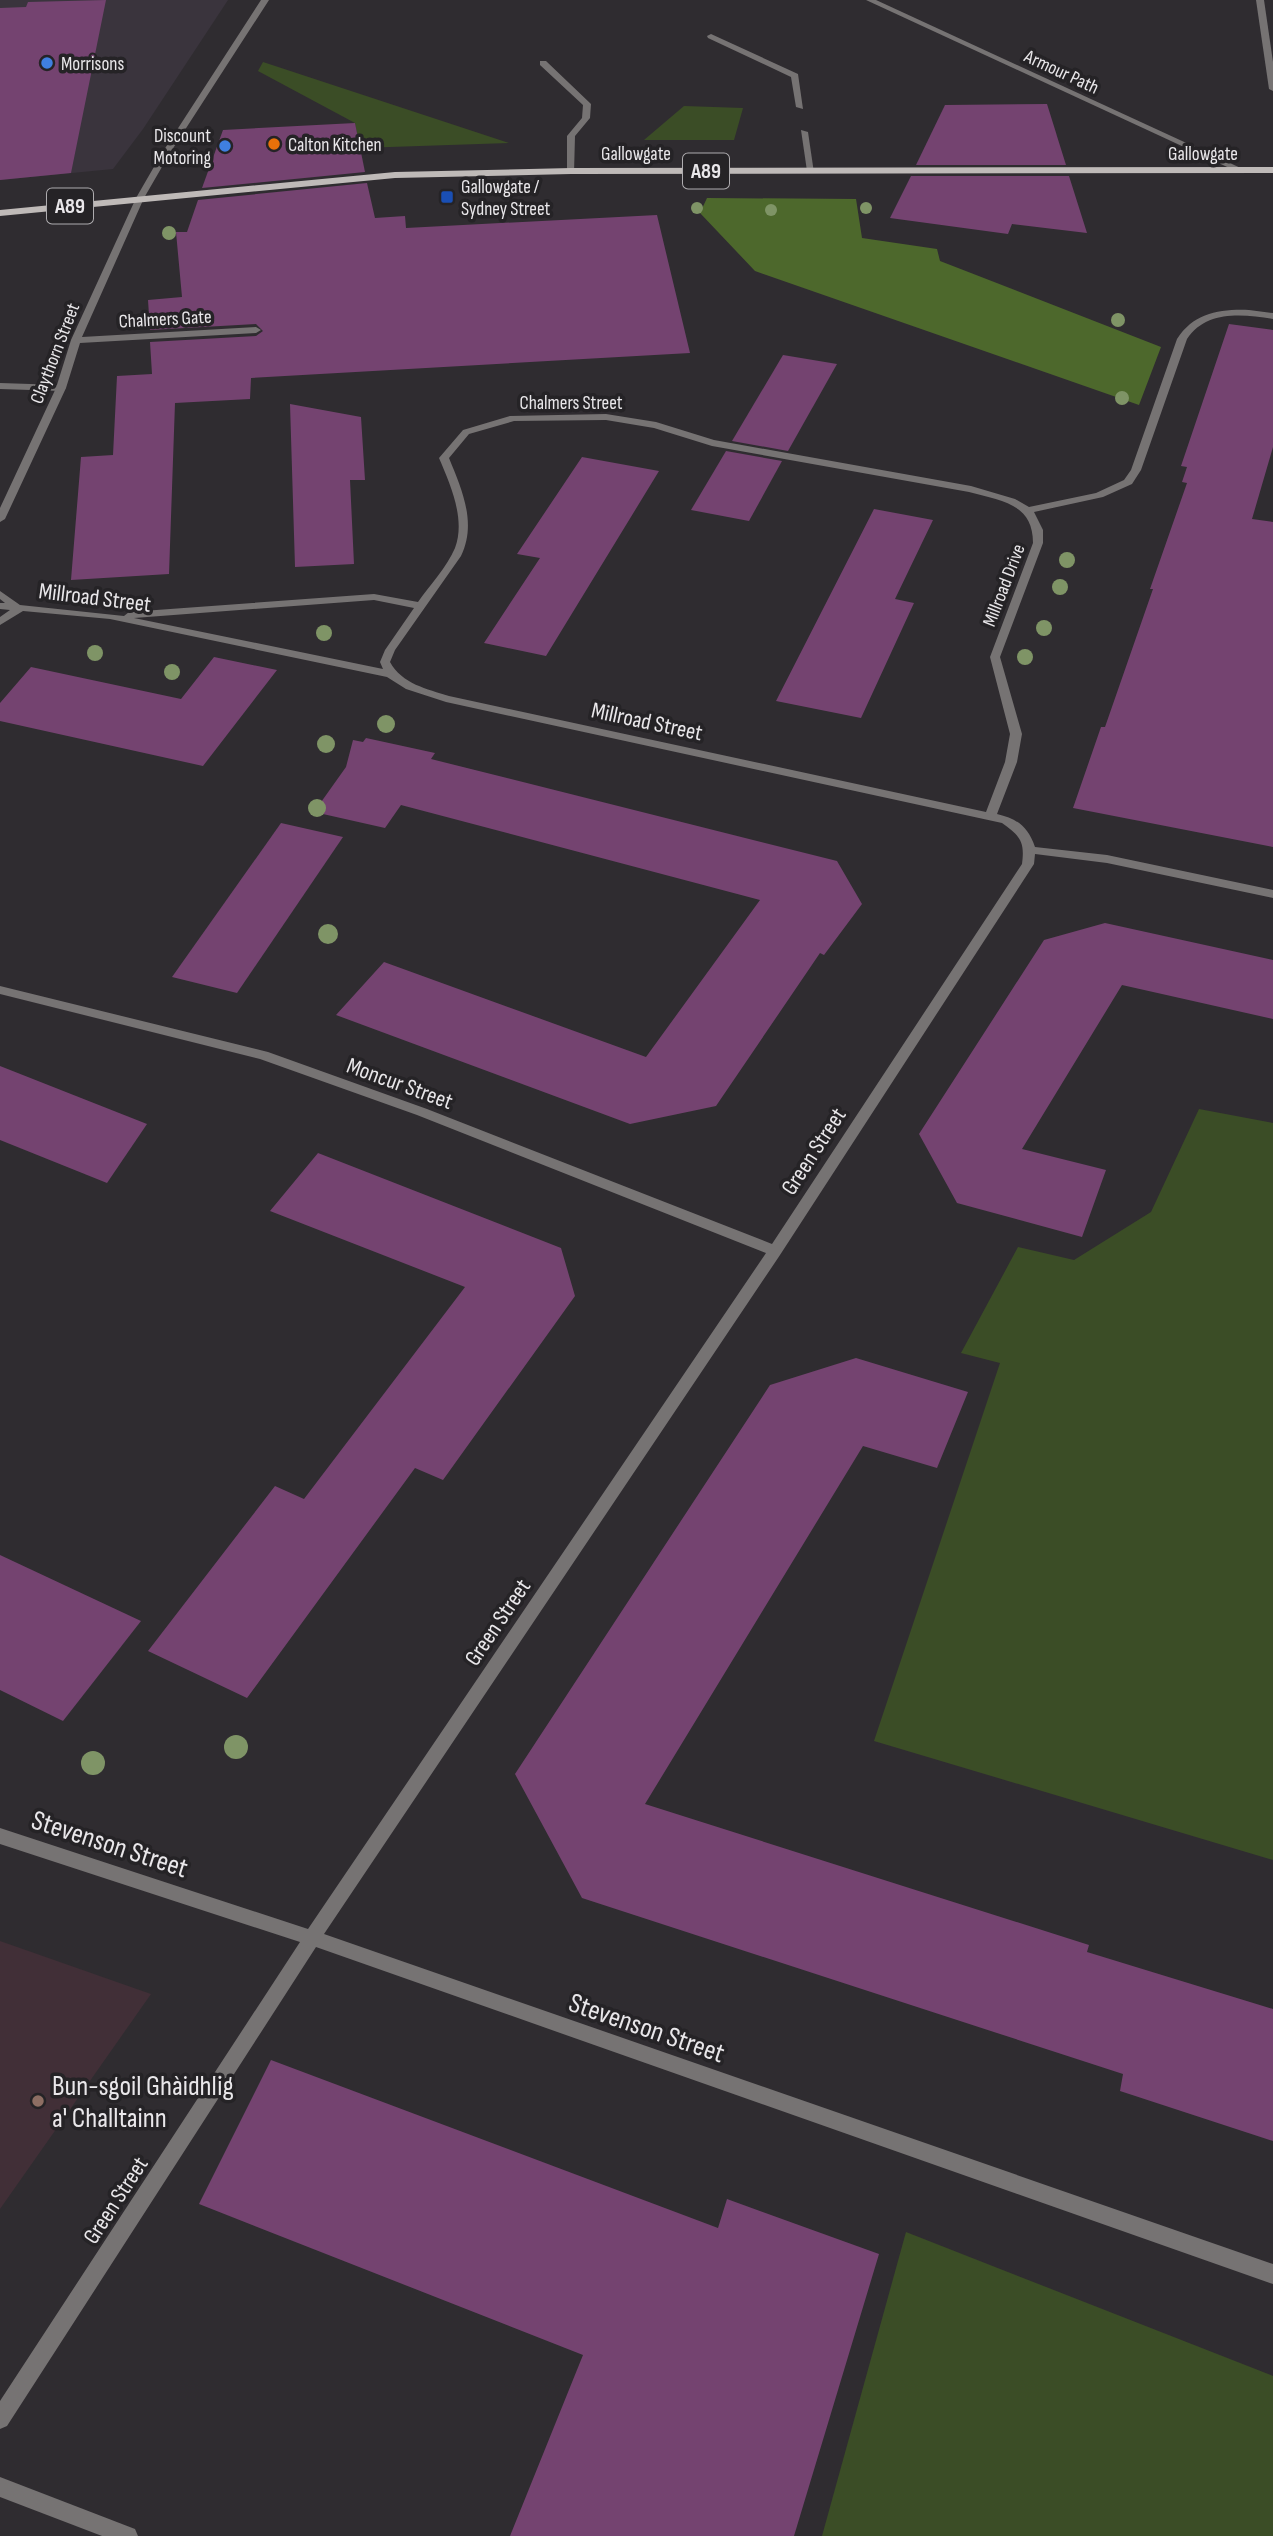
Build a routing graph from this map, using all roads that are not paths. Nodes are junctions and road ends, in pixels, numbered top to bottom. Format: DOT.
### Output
graph roads {
  1 [pos="265,0"];
  2 [pos="870,0"];
  3 [pos="1260,0"];
  4 [pos="711,36"];
  5 [pos="543,63"];
  6 [pos="1273,89"];
  7 [pos="800,107"];
  8 [pos="804,132"];
  9 [pos="1241,170"];
  10 [pos="1273,170"];
  11 [pos="571,171"];
  12 [pos="811,171"];
  13 [pos="140,198"];
  14 [pos="0,213"];
  15 [pos="1273,316"];
  16 [pos="256,330"];
  17 [pos="76,340"];
  18 [pos="0,386"];
  19 [pos="61,388"];
  20 [pos="1028,510"];
  21 [pos="0,519"];
  22 [pos="0,594"];
  23 [pos="0,606"];
  24 [pos="420,606"];
  25 [pos="19,609"];
  26 [pos="110,616"];
  27 [pos="0,621"];
  28 [pos="391,674"];
  29 [pos="990,816"];
  30 [pos="1030,850"];
  31 [pos="1273,894"];
  32 [pos="0,990"];
  33 [pos="775,1251"];
  34 [pos="0,1836"];
  35 [pos="312,1938"];
  36 [pos="1273,2274"];
  37 [pos="0,2419"];
  38 [pos="0,2487"];
  39 [pos="128,2536"];
  1 -- 13 [label="street, Claythorn Street"];
  2 -- 9 [label="street, Armour Path"];
  3 -- 6 [label="street"];
  4 -- 7 [label="street"];
  5 -- 11 [label="street"];
  8 -- 12 [label="street"];
  9 -- 10 [label="main road, Gallowgate / A89"];
  9 -- 12 [label="main road, Gallowgate / A89"];
  11 -- 12 [label="main road, Gallowgate / A89"];
  11 -- 13 [label="main road, Gallowgate / A89"];
  13 -- 14 [label="main road, Gallowgate / A89"];
  13 -- 17 [label="street, Claythorn Street"];
  15 -- 20 [label="street"];
  16 -- 17 [label="street, Chalmers Gate"];
  17 -- 19 [label="street, Claythorn Street"];
  18 -- 19 [label="street"];
  19 -- 21 [label="street, Claythorn Street"];
  20 -- 24 [label="street, Chalmers Street"];
  20 -- 29 [label="street, Millroad Drive"];
  22 -- 25 [label="street"];
  23 -- 25 [label="street, Millroad Street"];
  24 -- 26 [label="street"];
  24 -- 28 [label="street, Chalmers Street"];
  25 -- 26 [label="street, Millroad Street"];
  25 -- 27 [label="street"];
  26 -- 28 [label="street, Millroad Street"];
  28 -- 29 [label="street, Millroad Street"];
  29 -- 30 [label="street, Millroad Street"];
  30 -- 31 [label="street"];
  30 -- 33 [label="street, Green Street"];
  32 -- 33 [label="street, Moncur Street"];
  33 -- 35 [label="street, Green Street"];
  34 -- 35 [label="street, Stevenson Street"];
  35 -- 36 [label="street, Stevenson Street"];
  35 -- 37 [label="street, Green Street"];
  38 -- 39 [label="street"];
}
